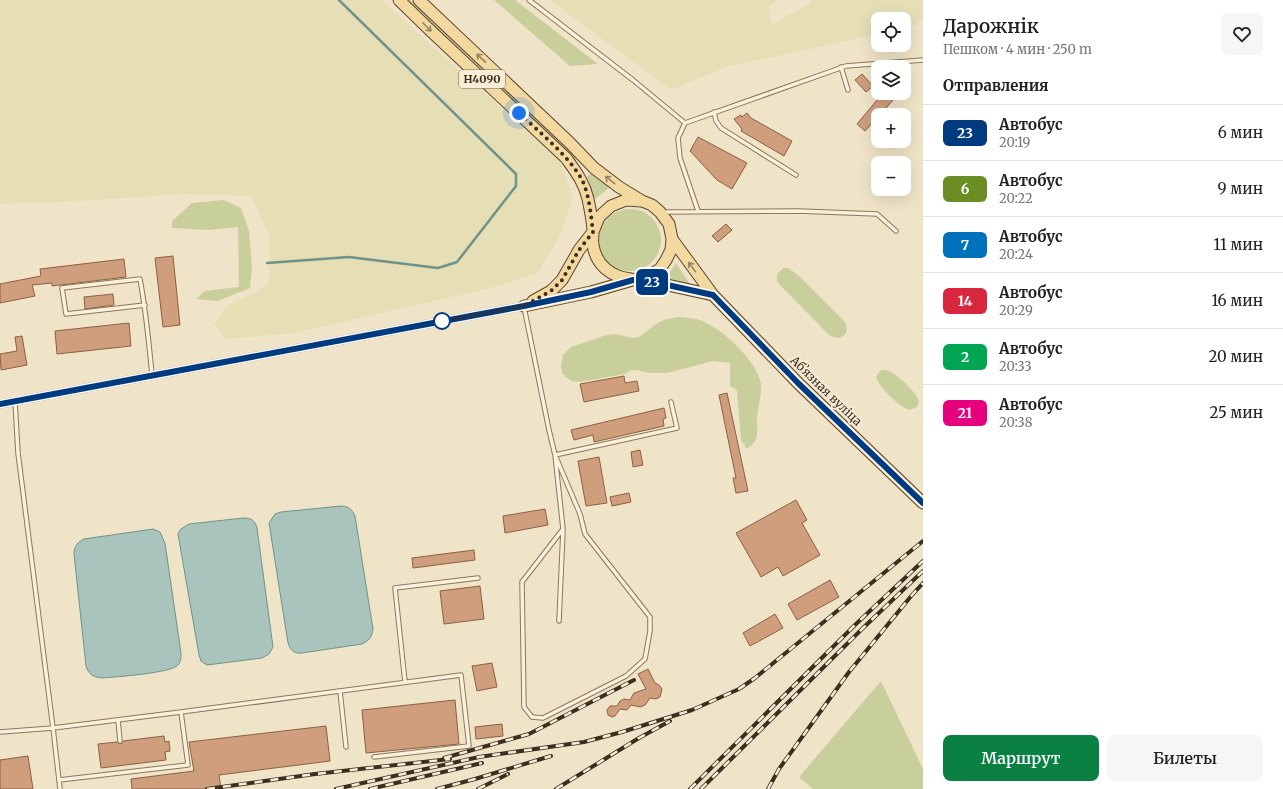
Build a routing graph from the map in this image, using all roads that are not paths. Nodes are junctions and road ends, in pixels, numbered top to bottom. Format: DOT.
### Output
graph roads {
  1 [pos="399,0"];
  2 [pos="419,0"];
  3 [pos="529,0"];
  4 [pos="923,60"];
  5 [pos="842,67"];
  6 [pos="848,90"];
  7 [pos="714,112"];
  8 [pos="685,123"];
  9 [pos="796,175"];
  10 [pos="642,201"];
  11 [pos="698,211"];
  12 [pos="660,212"];
  13 [pos="896,231"];
  14 [pos="593,232"];
  15 [pos="672,238"];
  16 [pos="637,279"];
  17 [pos="713,295"];
  18 [pos="145,305"];
  19 [pos="524,306"];
  20 [pos="152,375"];
  21 [pos="15,401"];
  22 [pos="671,402"];
  23 [pos="0,404"];
  24 [pos="555,454"];
  25 [pos="920,500"];
  26 [pos="563,529"];
  27 [pos="478,578"];
  28 [pos="559,620"];
  29 [pos="405,682"];
  30 [pos="340,691"];
  31 [pos="181,712"];
  32 [pos="118,720"];
  33 [pos="52,728"];
  34 [pos="0,732"];
  35 [pos="120,741"];
  36 [pos="346,747"];
  37 [pos="374,757"];
  38 [pos="59,780"];
  39 [pos="60,789"];
  1 -- 14 [label="main road, Н4090, one-way"];
  10 -- 2 [label="main road, Н4090, one-way"];
  3 -- 8 [label="lane"];
  4 -- 5 [label="lane"];
  5 -- 6 [label="lane"];
  5 -- 7 [label="lane"];
  7 -- 8 [label="lane"];
  7 -- 9 [label="lane"];
  8 -- 11 [label="lane"];
  10 -- 12 [label="main road, Н4090"];
  10 -- 14 [label="main road, Н4090"];
  11 -- 12 [label="lane"];
  11 -- 13 [label="lane"];
  12 -- 15 [label="main road, Н4090"];
  14 -- 16 [label="main road, Н4090"];
  14 -- 19 [label="main road"];
  15 -- 16 [label="main road"];
  17 -- 15 [label="main road, Н4090, one-way"];
  16 -- 17 [label="main road, Н4090"];
  16 -- 19 [label="main road"];
  17 -- 25 [label="main road, Абʼязная вуліца / Н4090"];
  18 -- 18 [label="lane"];
  18 -- 20 [label="lane"];
  19 -- 20 [label="street"];
  19 -- 24 [label="lane"];
  20 -- 21 [label="street"];
  21 -- 23 [label="street"];
  21 -- 33 [label="lane"];
  22 -- 24 [label="lane"];
  24 -- 26 [label="lane"];
  24 -- 26 [label="lane"];
  26 -- 28 [label="lane"];
  27 -- 29 [label="lane"];
  29 -- 30 [label="lane"];
  29 -- 37 [label="lane"];
  30 -- 31 [label="lane"];
  30 -- 36 [label="lane"];
  31 -- 32 [label="lane"];
  31 -- 38 [label="lane"];
  32 -- 33 [label="lane"];
  32 -- 35 [label="lane"];
  33 -- 34 [label="lane"];
  33 -- 38 [label="lane"];
  38 -- 39 [label="lane"];
}
